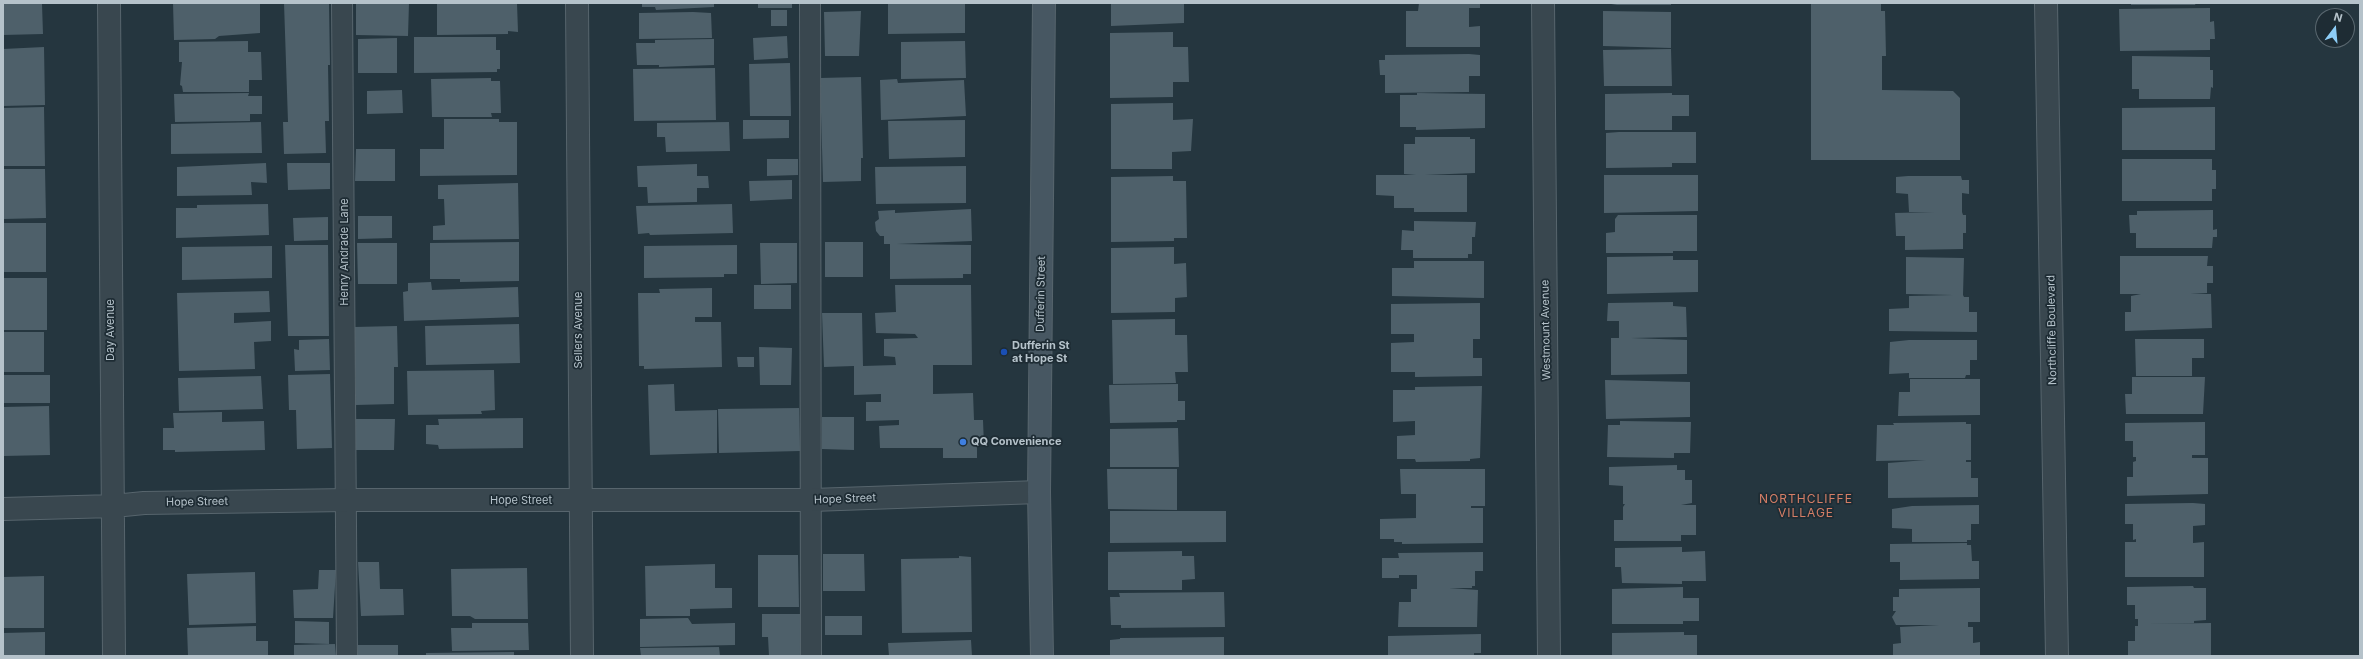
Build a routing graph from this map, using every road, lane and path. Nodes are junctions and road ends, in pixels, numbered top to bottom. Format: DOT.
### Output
graph roads {
  1 [pos="109,3"];
  2 [pos="342,3"];
  3 [pos="577,3"];
  4 [pos="810,3"];
  5 [pos="1044,3"];
  6 [pos="1543,3"];
  7 [pos="2046,3"];
  8 [pos="1039,492"];
  9 [pos="347,500"];
  10 [pos="580,500"];
  11 [pos="812,500"];
  12 [pos="114,506"];
  13 [pos="3,509"];
  14 [pos="114,656"];
  15 [pos="347,656"];
  16 [pos="582,656"];
  17 [pos="811,656"];
  18 [pos="1042,656"];
  19 [pos="1549,656"];
  20 [pos="2057,656"];
  1 -- 12 [label="street, Day Avenue"];
  2 -- 9 [label="lane, Henry Andrade Lane"];
  3 -- 10 [label="street, Sellers Avenue"];
  4 -- 11 [label="lane"];
  5 -- 8 [label="main road, Dufferin Street"];
  6 -- 19 [label="street, Westmount Avenue"];
  7 -- 20 [label="street, Northcliffe Boulevard"];
  8 -- 11 [label="street, Hope Street"];
  8 -- 18 [label="main road, Dufferin Street"];
  9 -- 10 [label="street, Hope Street"];
  9 -- 12 [label="street, Hope Street"];
  9 -- 15 [label="lane, Henry Andrade Lane"];
  10 -- 11 [label="street, Hope Street"];
  10 -- 16 [label="street, Sellers Avenue"];
  11 -- 17 [label="lane"];
  12 -- 13 [label="street, Hope Street"];
  12 -- 14 [label="street, Day Avenue"];
}
